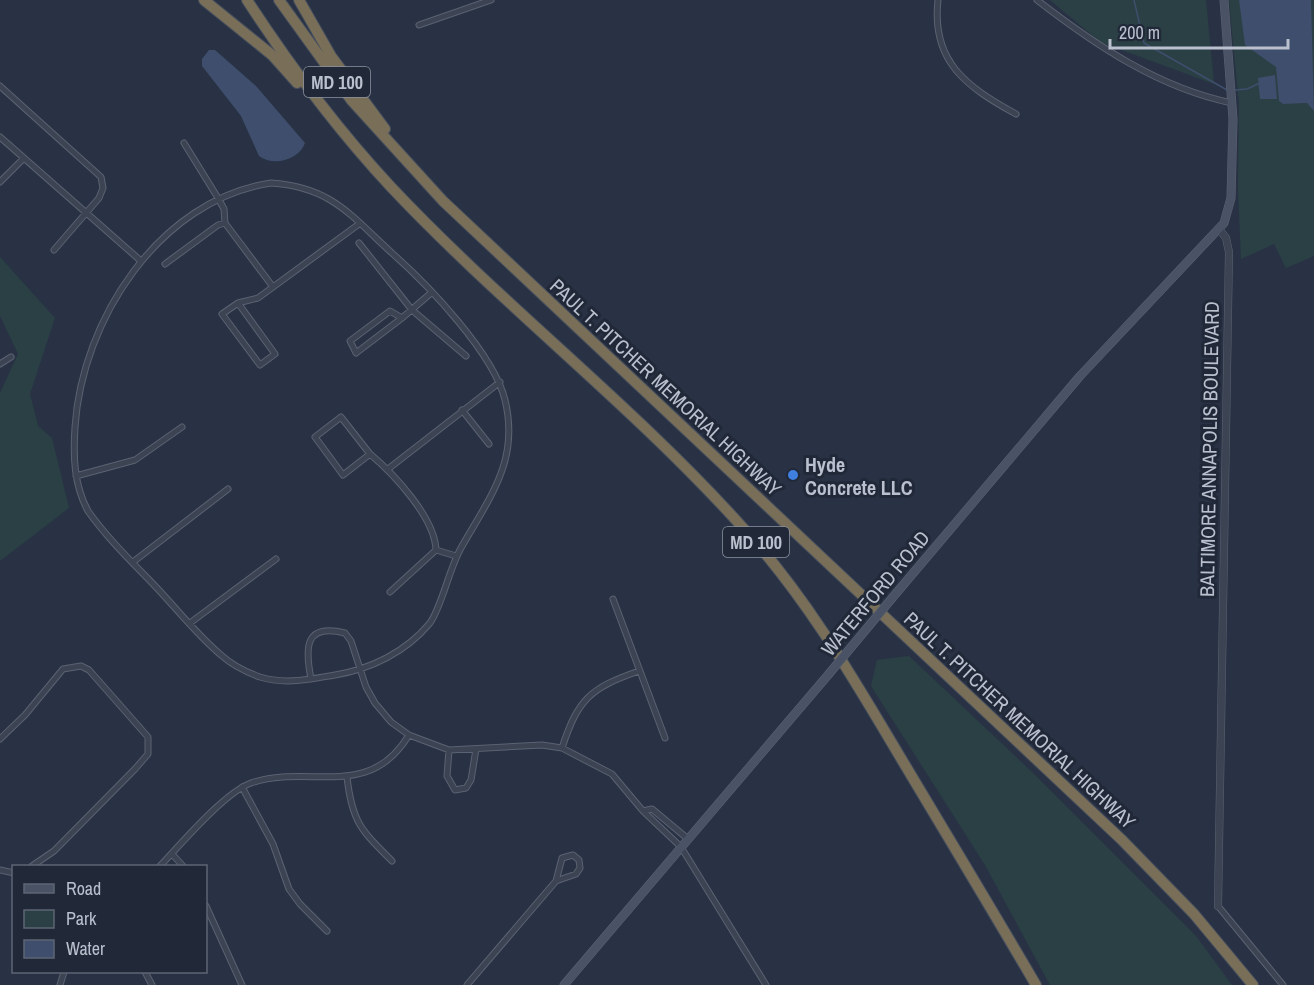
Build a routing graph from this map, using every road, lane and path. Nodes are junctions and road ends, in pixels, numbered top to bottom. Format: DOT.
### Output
graph roads {
  1 [pos="204,0"];
  2 [pos="247,0"];
  3 [pos="279,0"];
  4 [pos="299,0"];
  5 [pos="491,0"];
  6 [pos="938,0"];
  7 [pos="1038,0"];
  8 [pos="1224,0"];
  9 [pos="419,25"];
  10 [pos="0,86"];
  11 [pos="1232,103"];
  12 [pos="1016,114"];
  13 [pos="0,137"];
  14 [pos="184,143"];
  15 [pos="364,157"];
  16 [pos="402,158"];
  17 [pos="23,159"];
  18 [pos="0,182"];
  19 [pos="218,198"];
  20 [pos="87,214"];
  21 [pos="225,223"];
  22 [pos="359,224"];
  23 [pos="1219,229"];
  24 [pos="359,243"];
  25 [pos="54,250"];
  26 [pos="141,261"];
  27 [pos="165,264"];
  28 [pos="273,287"];
  29 [pos="431,293"];
  30 [pos="238,303"];
  31 [pos="412,310"];
  32 [pos="402,318"];
  33 [pos="466,356"];
  34 [pos="11,357"];
  35 [pos="0,363"];
  36 [pos="500,382"];
  37 [pos="462,410"];
  38 [pos="182,427"];
  39 [pos="489,444"];
  40 [pos="370,454"];
  41 [pos="388,469"];
  42 [pos="76,476"];
  43 [pos="228,489"];
  44 [pos="436,550"];
  45 [pos="456,556"];
  46 [pos="276,559"];
  47 [pos="133,562"];
  48 [pos="390,592"];
  49 [pos="614,599"];
  50 [pos="190,623"];
  51 [pos="360,671"];
  52 [pos="639,672"];
  53 [pos="311,679"];
  54 [pos="409,735"];
  55 [pos="665,738"];
  56 [pos="0,739"];
  57 [pos="562,748"];
  58 [pos="476,749"];
  59 [pos="448,750"];
  60 [pos="347,777"];
  61 [pos="242,788"];
  62 [pos="643,811"];
  63 [pos="688,839"];
  64 [pos="681,847"];
  65 [pos="172,854"];
  66 [pos="392,861"];
  67 [pos="34,865"];
  68 [pos="162,865"];
  69 [pos="181,865"];
  70 [pos="556,881"];
  71 [pos="1218,906"];
  72 [pos="207,908"];
  73 [pos="327,931"];
  74 [pos="242,985"];
  75 [pos="467,985"];
  76 [pos="564,985"];
  77 [pos="766,985"];
  78 [pos="1036,985"];
  79 [pos="1253,985"];
  80 [pos="1283,985"];
  1 -- 15 [label="highway"];
  2 -- 15 [label="highway, MD 100"];
  3 -- 16 [label="highway, PAUL T. PITCHER MEMORIAL HIGHWAY / MD 100"];
  4 -- 16 [label="highway"];
  5 -- 9 [label="street"];
  6 -- 12 [label="street"];
  7 -- 11 [label="street"];
  8 -- 11 [label="main road"];
  10 -- 20 [label="street"];
  11 -- 23 [label="main road"];
  13 -- 17 [label="street"];
  14 -- 19 [label="street"];
  15 -- 78 [label="highway, MD 100"];
  16 -- 79 [label="highway, PAUL T. PITCHER MEMORIAL HIGHWAY / MD 100"];
  17 -- 18 [label="street"];
  17 -- 20 [label="street"];
  19 -- 21 [label="street"];
  19 -- 22 [label="street"];
  19 -- 26 [label="street"];
  20 -- 25 [label="street"];
  20 -- 26 [label="street"];
  21 -- 27 [label="street"];
  21 -- 28 [label="street"];
  22 -- 28 [label="street"];
  22 -- 29 [label="street"];
  23 -- 63 [label="main road, WATERFORD ROAD, bridge"];
  23 -- 71 [label="street, BALTIMORE ANNAPOLIS BOULEVARD"];
  24 -- 31 [label="street"];
  26 -- 42 [label="street"];
  28 -- 30 [label="street"];
  29 -- 31 [label="street"];
  29 -- 36 [label="street"];
  30 -- 30 [label="street"];
  31 -- 32 [label="street"];
  31 -- 33 [label="street"];
  32 -- 32 [label="street"];
  34 -- 35 [label="street"];
  36 -- 37 [label="street"];
  36 -- 45 [label="street"];
  37 -- 39 [label="street"];
  37 -- 41 [label="street"];
  38 -- 42 [label="street"];
  40 -- 40 [label="street"];
  40 -- 41 [label="street"];
  41 -- 44 [label="street"];
  42 -- 47 [label="street"];
  43 -- 47 [label="street"];
  44 -- 45 [label="street"];
  44 -- 48 [label="street"];
  45 -- 51 [label="street"];
  46 -- 50 [label="street"];
  47 -- 50 [label="street"];
  49 -- 52 [label="street"];
  50 -- 53 [label="street"];
  51 -- 53 [label="street"];
  51 -- 53 [label="street"];
  51 -- 54 [label="street"];
  52 -- 55 [label="street"];
  52 -- 57 [label="street"];
  54 -- 59 [label="street"];
  54 -- 60 [label="street"];
  56 -- 67 [label="street"];
  57 -- 58 [label="street"];
  57 -- 62 [label="street"];
  58 -- 59 [label="street"];
  58 -- 59 [label="street"];
  60 -- 61 [label="street"];
  60 -- 66 [label="street"];
  61 -- 65 [label="street"];
  61 -- 73 [label="street"];
  62 -- 63 [label="street"];
  62 -- 64 [label="street"];
  63 -- 64 [label="main road, WATERFORD ROAD"];
  64 -- 76 [label="main road, WATERFORD ROAD"];
  64 -- 77 [label="street"];
  65 -- 68 [label="street"];
  65 -- 69 [label="street"];
  70 -- 70 [label="street"];
  70 -- 75 [label="street"];
  71 -- 80 [label="street"];
  72 -- 74 [label="street"];
}
